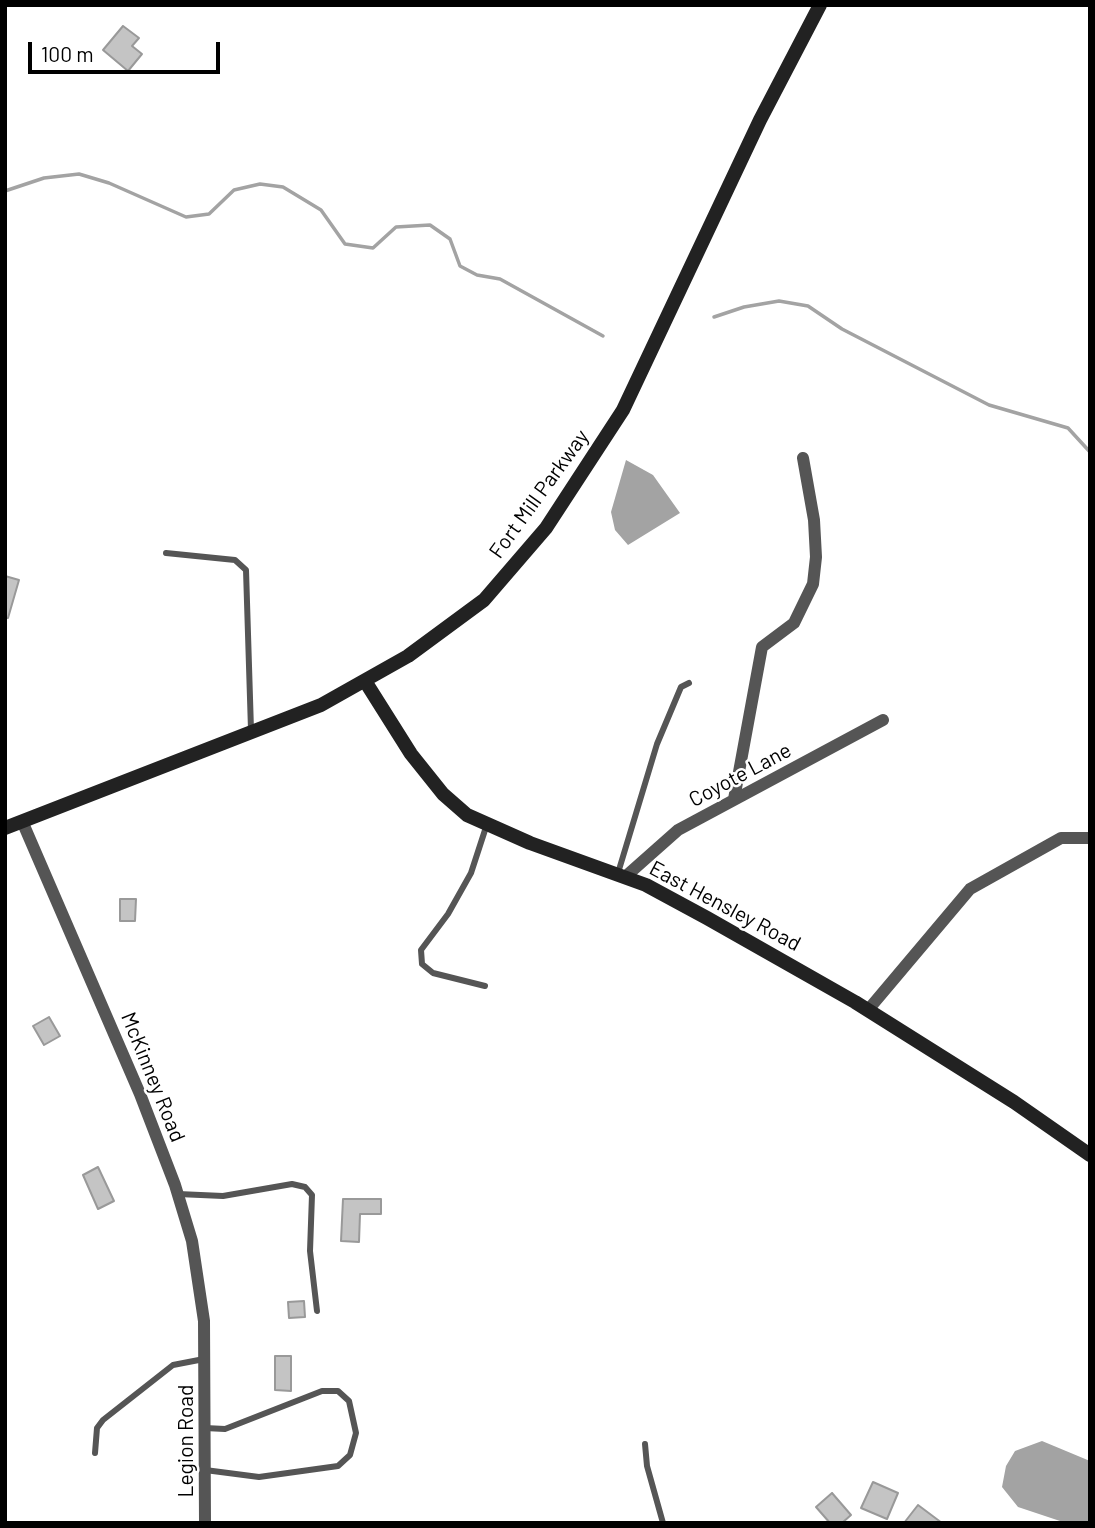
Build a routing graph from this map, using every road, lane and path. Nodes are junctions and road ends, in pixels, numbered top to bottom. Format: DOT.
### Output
graph roads {
  1 [pos="820,5"];
  2 [pos="803,458"];
  3 [pos="166,553"];
  4 [pos="365,681"];
  5 [pos="689,682"];
  6 [pos="883,720"];
  7 [pos="251,732"];
  8 [pos="734,799"];
  9 [pos="22,821"];
  10 [pos="487,824"];
  11 [pos="5,828"];
  12 [pos="1090,838"];
  13 [pos="621,876"];
  14 [pos="485,986"];
  15 [pos="868,1010"];
  16 [pos="1090,1156"];
  17 [pos="177,1194"];
  18 [pos="317,1311"];
  19 [pos="206,1358"];
  20 [pos="205,1428"];
  21 [pos="645,1444"];
  22 [pos="95,1453"];
  23 [pos="205,1471"];
  24 [pos="205,1523"];
  25 [pos="663,1523"];
  1 -- 4 [label="main road, Fort Mill Parkway"];
  2 -- 8 [label="street"];
  3 -- 7 [label="lane"];
  4 -- 7 [label="main road, Fort Mill Parkway"];
  4 -- 10 [label="main road, East Hensley Road"];
  5 -- 13 [label="lane"];
  6 -- 8 [label="street, Coyote Lane"];
  7 -- 9 [label="main road, Fort Mill Parkway"];
  8 -- 13 [label="street, Coyote Lane"];
  9 -- 11 [label="main road, Fort Mill Parkway"];
  9 -- 17 [label="street, McKinney Road"];
  10 -- 13 [label="main road, East Hensley Road"];
  10 -- 14 [label="lane"];
  12 -- 15 [label="street"];
  13 -- 15 [label="main road, East Hensley Road"];
  15 -- 16 [label="main road, East Hensley Road"];
  17 -- 18 [label="lane"];
  17 -- 19 [label="street, McKinney Road"];
  19 -- 20 [label="street, Legion Road"];
  19 -- 22 [label="lane"];
  20 -- 23 [label="street, Legion Road"];
  20 -- 23 [label="lane"];
  21 -- 25 [label="lane"];
  23 -- 24 [label="street, Legion Road"];
}
